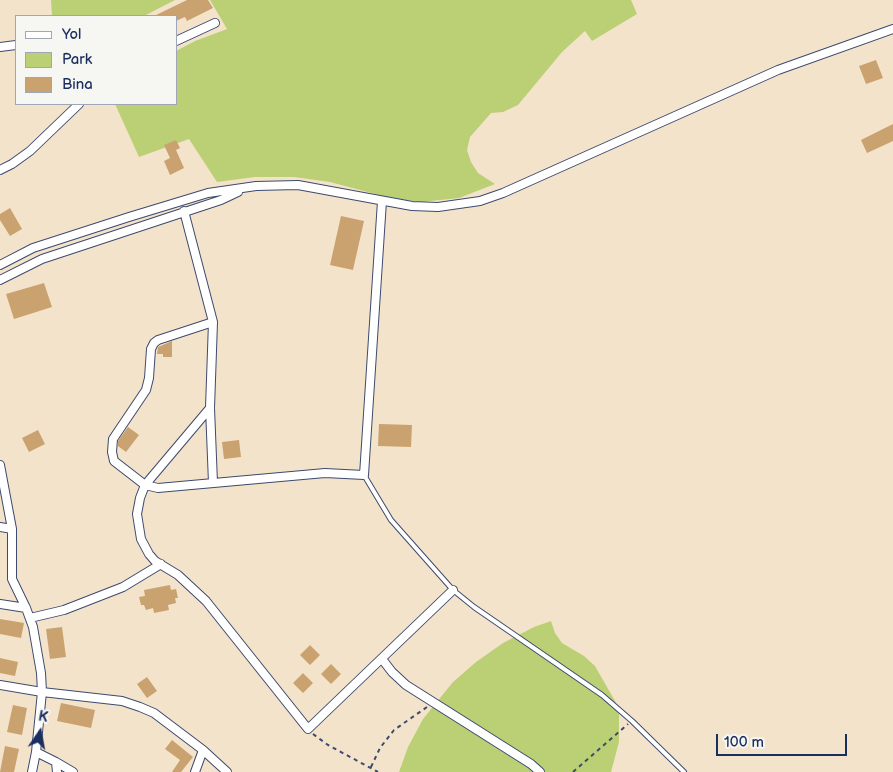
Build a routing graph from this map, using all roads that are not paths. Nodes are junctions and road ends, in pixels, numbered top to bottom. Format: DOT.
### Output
graph roads {
  1 [pos="215,22"];
  2 [pos="893,29"];
  3 [pos="178,40"];
  4 [pos="15,45"];
  5 [pos="0,47"];
  6 [pos="79,105"];
  7 [pos="0,170"];
  8 [pos="244,189"];
  9 [pos="382,201"];
  10 [pos="184,212"];
  11 [pos="0,265"];
  12 [pos="0,280"];
  13 [pos="213,322"];
  14 [pos="210,408"];
  15 [pos="0,465"];
  16 [pos="364,475"];
  17 [pos="213,483"];
  18 [pos="145,486"];
  19 [pos="0,527"];
  20 [pos="12,529"];
  21 [pos="161,564"];
  22 [pos="453,590"];
  23 [pos="0,604"];
  24 [pos="26,608"];
  25 [pos="30,618"];
  26 [pos="382,659"];
  27 [pos="0,684"];
  28 [pos="42,692"];
  29 [pos="203,750"];
  30 [pos="36,752"];
  31 [pos="56,762"];
  32 [pos="32,772"];
  33 [pos="57,772"];
  34 [pos="73,772"];
  35 [pos="195,772"];
  36 [pos="227,772"];
  37 [pos="540,772"];
  38 [pos="684,772"];
  1 -- 3 [label="street"];
  2 -- 9 [label="street"];
  4 -- 5 [label="street"];
  6 -- 7 [label="street"];
  8 -- 9 [label="street"];
  8 -- 10 [label="street"];
  8 -- 11 [label="street"];
  9 -- 16 [label="street"];
  10 -- 12 [label="street"];
  10 -- 13 [label="street"];
  13 -- 14 [label="street"];
  13 -- 18 [label="street"];
  14 -- 17 [label="street"];
  14 -- 18 [label="street"];
  15 -- 20 [label="street"];
  16 -- 17 [label="street"];
  16 -- 22 [label="lane"];
  17 -- 18 [label="street"];
  18 -- 21 [label="street"];
  19 -- 20 [label="street"];
  20 -- 24 [label="street"];
  21 -- 25 [label="street"];
  21 -- 26 [label="street"];
  22 -- 26 [label="street"];
  22 -- 38 [label="lane"];
  23 -- 24 [label="street"];
  24 -- 25 [label="street"];
  25 -- 28 [label="street"];
  26 -- 37 [label="street"];
  27 -- 28 [label="street"];
  28 -- 29 [label="street"];
  28 -- 30 [label="street"];
  29 -- 35 [label="street"];
  29 -- 36 [label="street"];
  30 -- 31 [label="street"];
  30 -- 32 [label="street"];
  31 -- 33 [label="street"];
  31 -- 34 [label="street"];
}
